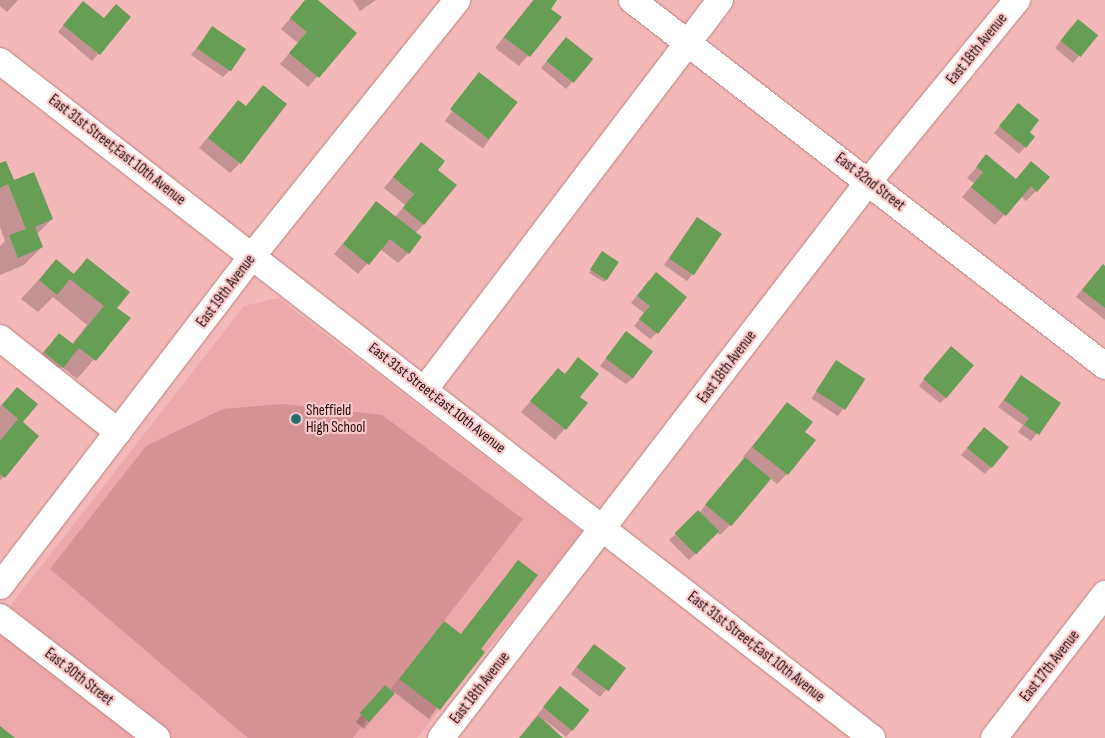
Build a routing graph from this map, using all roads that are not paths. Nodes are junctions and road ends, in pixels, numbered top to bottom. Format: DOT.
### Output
graph roads {
  1 [pos="456,0"];
  2 [pos="632,0"];
  3 [pos="720,0"];
  4 [pos="1017,0"];
  5 [pos="687,42"];
  6 [pos="0,61"];
  7 [pos="869,181"];
  8 [pos="253,256"];
  9 [pos="0,338"];
  10 [pos="1105,366"];
  11 [pos="425,389"];
  12 [pos="118,432"];
  13 [pos="604,528"];
  14 [pos="0,586"];
  15 [pos="1105,594"];
  16 [pos="0,617"];
  17 [pos="157,738"];
  18 [pos="441,738"];
  19 [pos="872,738"];
  20 [pos="994,738"];
  1 -- 8 [label="street, East 19th Avenue"];
  2 -- 5 [label="street, East 32nd Street"];
  3 -- 5 [label="street"];
  4 -- 7 [label="street, East 18th Avenue"];
  5 -- 7 [label="street, East 32nd Street"];
  5 -- 11 [label="street"];
  6 -- 8 [label="street, East 31st Street;East 10th Avenue"];
  7 -- 10 [label="street, East 32nd Street"];
  7 -- 13 [label="street, East 18th Avenue"];
  8 -- 11 [label="street, East 31st Street;East 10th Avenue"];
  8 -- 12 [label="street, East 19th Avenue"];
  9 -- 12 [label="street"];
  11 -- 13 [label="street, East 31st Street;East 10th Avenue"];
  12 -- 14 [label="street, East 19th Avenue"];
  13 -- 18 [label="street, East 18th Avenue"];
  13 -- 19 [label="street, East 31st Street;East 10th Avenue"];
  15 -- 20 [label="street, East 17th Avenue"];
  16 -- 17 [label="street, East 30th Street"];
}
